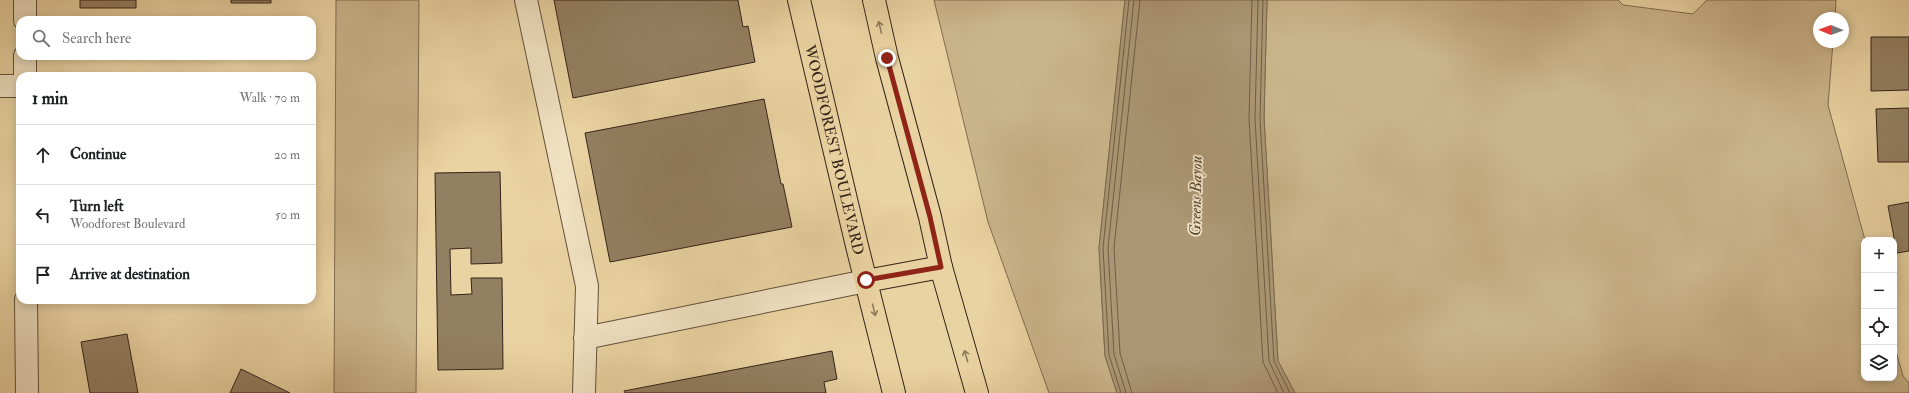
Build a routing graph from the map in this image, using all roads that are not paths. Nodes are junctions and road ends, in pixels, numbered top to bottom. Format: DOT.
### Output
graph roads {
  1 [pos="25,0"];
  2 [pos="526,0"];
  3 [pos="800,0"];
  4 [pos="874,0"];
  5 [pos="25,16"];
  6 [pos="25,60"];
  7 [pos="25,72"];
  8 [pos="0,86"];
  9 [pos="16,86"];
  10 [pos="941,267"];
  11 [pos="866,280"];
  12 [pos="26,304"];
  13 [pos="585,338"];
  14 [pos="27,393"];
  15 [pos="584,393"];
  16 [pos="894,393"];
  17 [pos="977,393"];
  1 -- 5 [label="street"];
  2 -- 13 [label="street"];
  3 -- 11 [label="main road, WOODFOREST BOULEVARD"];
  10 -- 4 [label="main road, one-way"];
  6 -- 7 [label="street"];
  8 -- 9 [label="street"];
  10 -- 11 [label="main road"];
  17 -- 10 [label="main road, one-way"];
  11 -- 13 [label="street"];
  11 -- 16 [label="main road, WOODFOREST BOULEVARD, one-way"];
  12 -- 14 [label="street"];
  13 -- 15 [label="street"];
}
